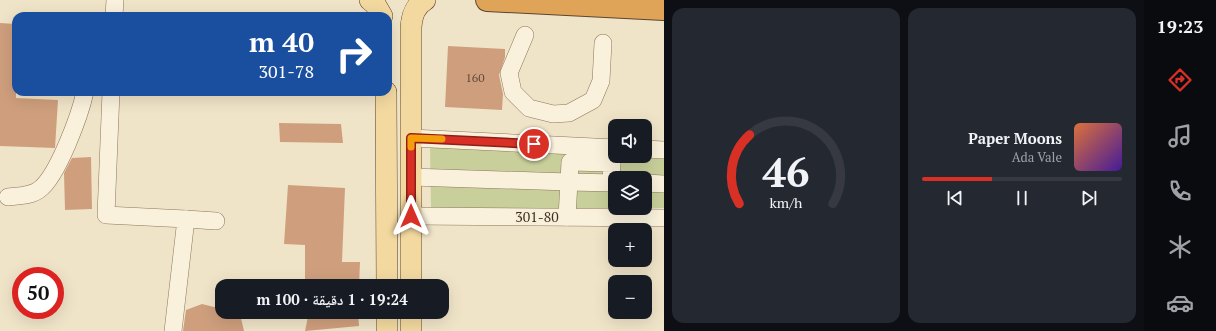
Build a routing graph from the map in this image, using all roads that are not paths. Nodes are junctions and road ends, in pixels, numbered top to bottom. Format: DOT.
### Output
graph roads {
  1 [pos="115,0"];
  2 [pos="370,0"];
  3 [pos="425,0"];
  4 [pos="487,0"];
  5 [pos="664,9"];
  6 [pos="114,12"];
  7 [pos="380,12"];
  8 [pos="525,35"];
  9 [pos="603,43"];
  10 [pos="84,96"];
  11 [pos="111,96"];
  12 [pos="386,96"];
  13 [pos="411,138"];
  14 [pos="608,148"];
  15 [pos="652,149"];
  16 [pos="664,150"];
  17 [pos="612,171"];
  18 [pos="411,177"];
  19 [pos="568,182"];
  20 [pos="652,183"];
  21 [pos="664,184"];
  22 [pos="8,197"];
  23 [pos="411,216"];
  24 [pos="567,217"];
  25 [pos="664,218"];
  26 [pos="186,219"];
  27 [pos="216,221"];
  28 [pos="387,279"];
  29 [pos="411,279"];
  30 [pos="387,319"];
  31 [pos="411,319"];
  32 [pos="173,331"];
  33 [pos="387,331"];
  34 [pos="411,331"];
  1 -- 6 [label="street"];
  2 -- 7 [label="main road"];
  3 -- 13 [label="main road"];
  4 -- 5 [label="highway"];
  8 -- 9 [label="street"];
  10 -- 22 [label="street"];
  11 -- 26 [label="street"];
  12 -- 28 [label="main road"];
  13 -- 14 [label="street"];
  13 -- 18 [label="main road"];
  15 -- 16 [label="street"];
  17 -- 19 [label="street"];
  18 -- 19 [label="street"];
  18 -- 23 [label="main road"];
  19 -- 24 [label="street"];
  20 -- 21 [label="street"];
  23 -- 24 [label="street, 301-80"];
  23 -- 29 [label="main road"];
  24 -- 25 [label="street, 301-80"];
  26 -- 27 [label="street"];
  26 -- 32 [label="street"];
  30 -- 33 [label="main road"];
  31 -- 34 [label="main road"];
}
